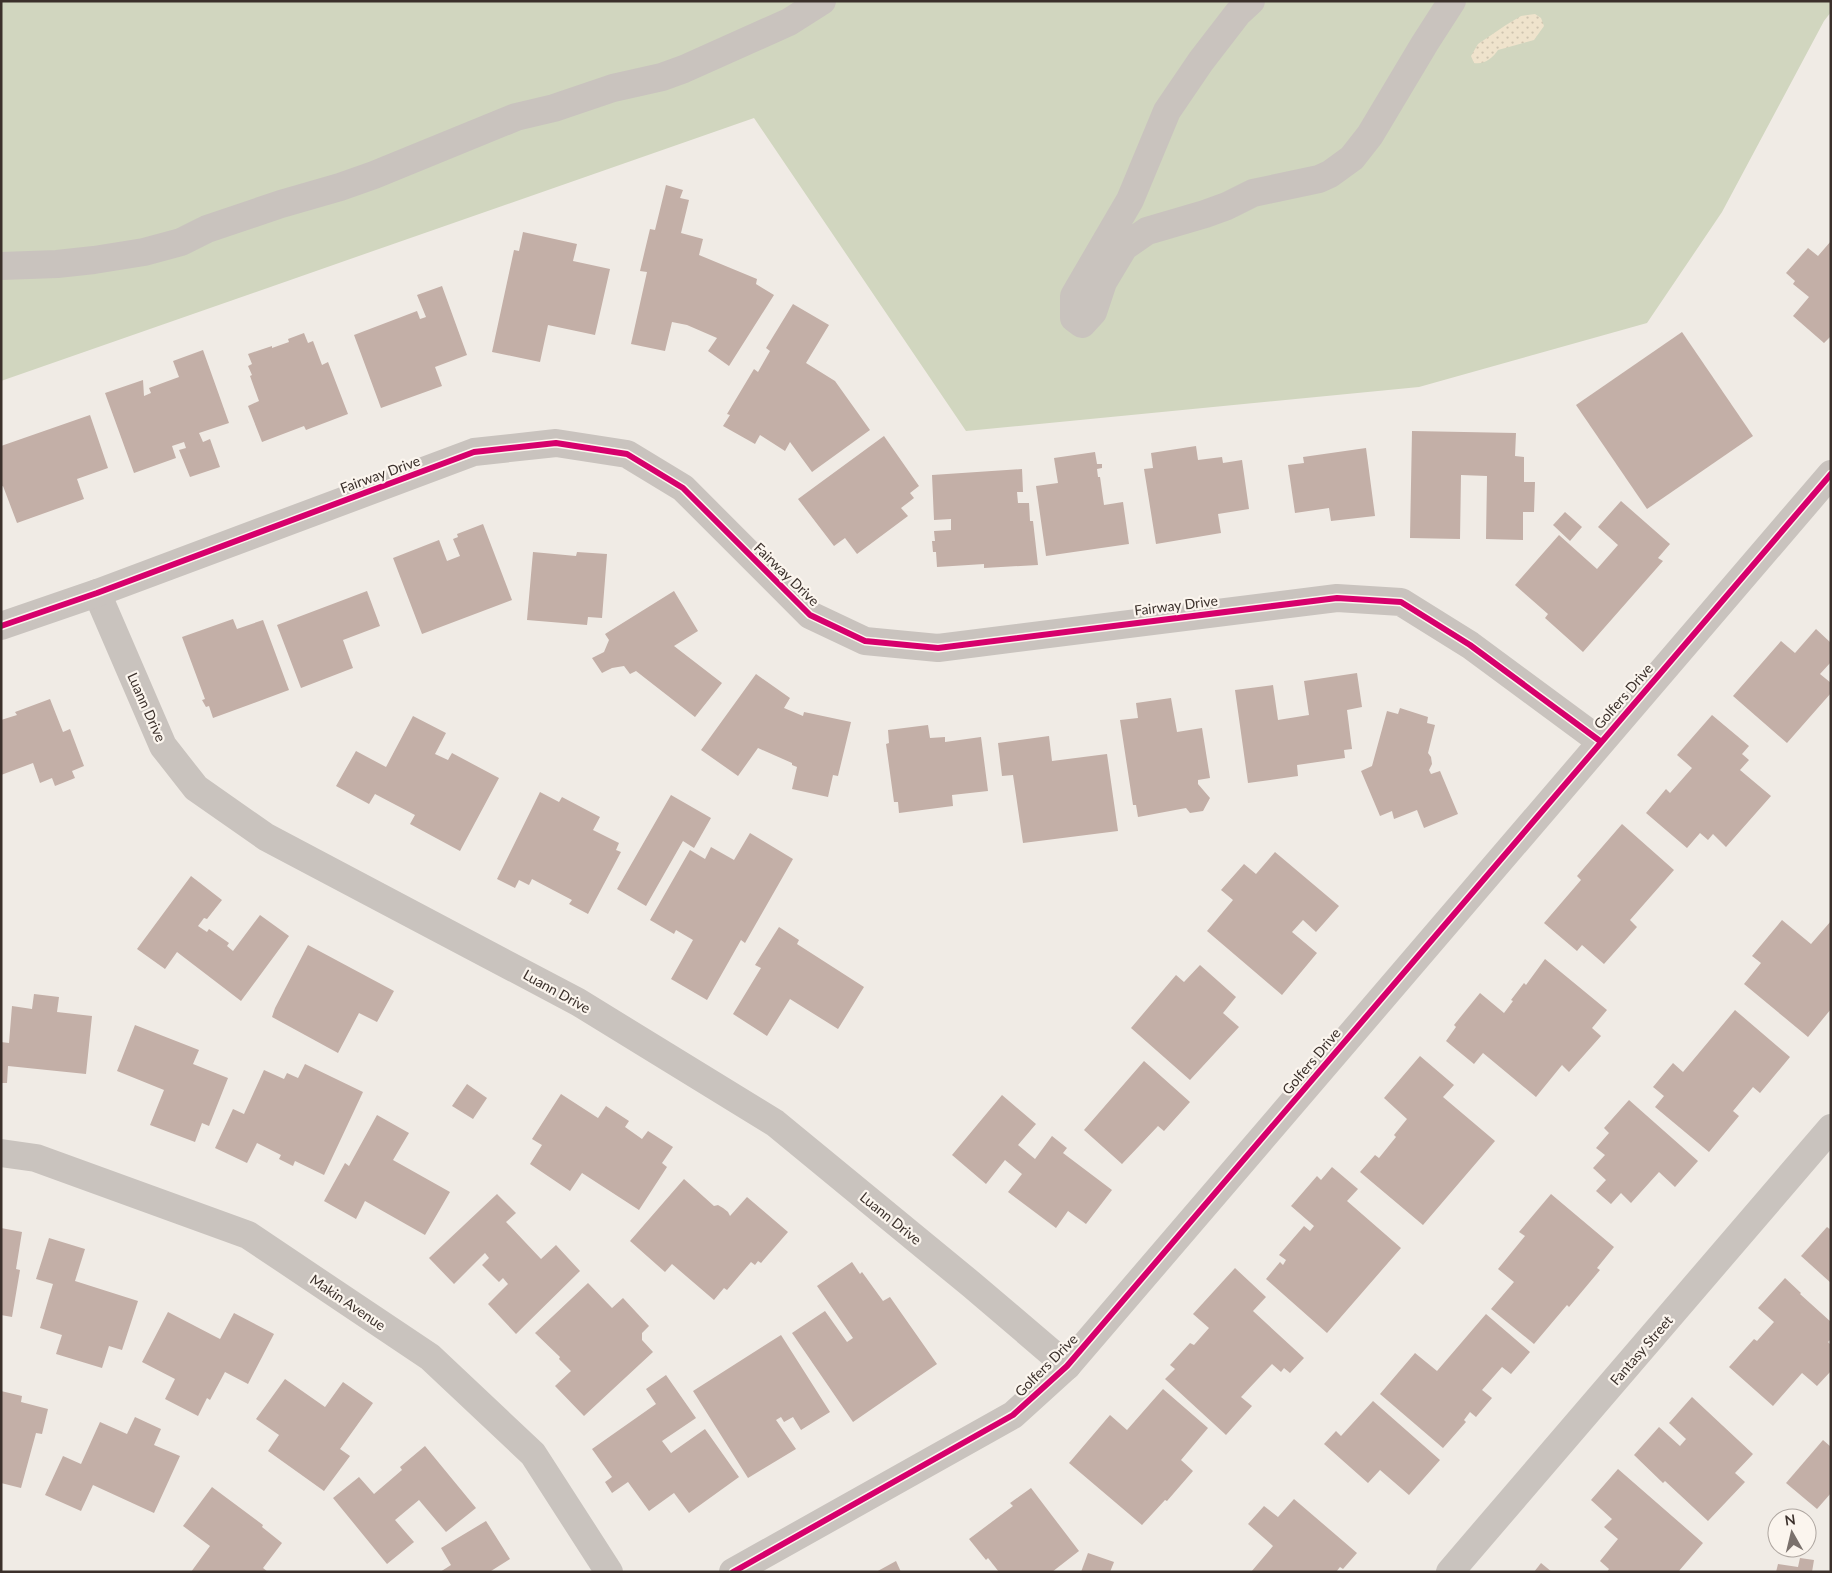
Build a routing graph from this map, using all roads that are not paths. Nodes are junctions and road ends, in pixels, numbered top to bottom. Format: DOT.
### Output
graph roads {
  1 [pos="822,1"];
  2 [pos="1251,1"];
  3 [pos="1452,1"];
  4 [pos="1,266"];
  5 [pos="1831,474"];
  6 [pos="97,592"];
  7 [pos="1,626"];
  8 [pos="1600,741"];
  9 [pos="1831,1128"];
  10 [pos="1,1153"];
  11 [pos="1067,1366"];
  12 [pos="609,1572"];
  13 [pos="733,1572"];
  14 [pos="1450,1572"];
  1 -- 4 [label="street"];
  2 -- 3 [label="street"];
  5 -- 8 [label="street, Golfers Drive"];
  6 -- 7 [label="street, Fairway Drive"];
  6 -- 8 [label="street, Fairway Drive"];
  6 -- 11 [label="street, Luann Drive"];
  8 -- 11 [label="street, Golfers Drive"];
  9 -- 14 [label="street, Fantasy Street"];
  10 -- 12 [label="street, Makin Avenue"];
  11 -- 13 [label="street, Golfers Drive"];
}
